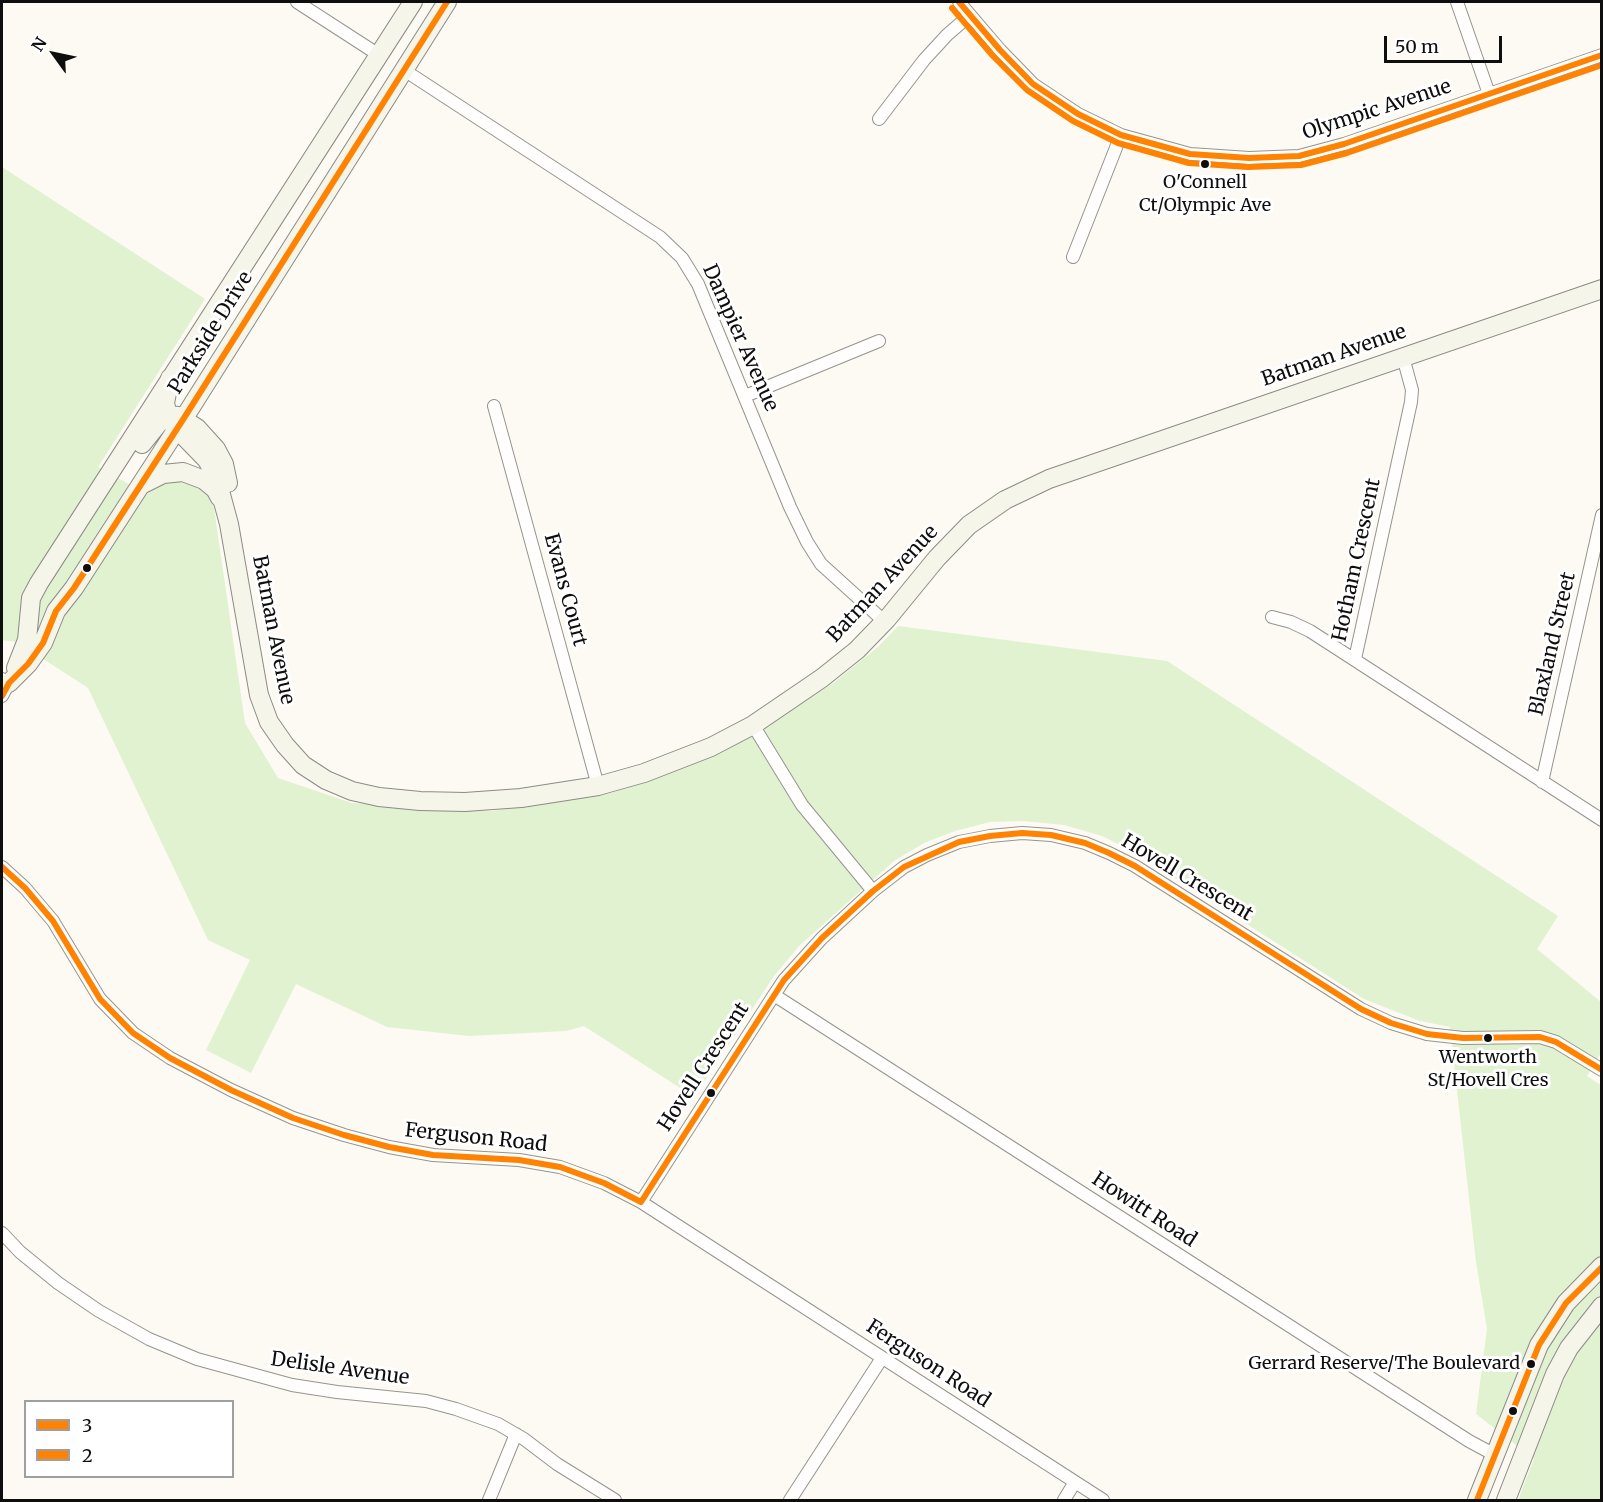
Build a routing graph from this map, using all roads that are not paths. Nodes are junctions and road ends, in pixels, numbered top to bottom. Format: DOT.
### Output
graph roads {
  1 [pos="297,2"];
  2 [pos="413,2"];
  3 [pos="447,2"];
  4 [pos="959,2"];
  5 [pos="1457,2"];
  6 [pos="970,15"];
  7 [pos="379,55"];
  8 [pos="1602,55"];
  9 [pos="404,70"];
  10 [pos="1489,94"];
  11 [pos="879,119"];
  12 [pos="1121,135"];
  13 [pos="1074,257"];
  14 [pos="1602,289"];
  15 [pos="879,341"];
  16 [pos="1403,357"];
  17 [pos="171,378"];
  18 [pos="745,396"];
  19 [pos="494,406"];
  20 [pos="176,421"];
  21 [pos="139,488"];
  22 [pos="223,505"];
  23 [pos="1602,515"];
  24 [pos="229,524"];
  25 [pos="68,539"];
  26 [pos="1272,617"];
  27 [pos="885,622"];
  28 [pos="1355,659"];
  29 [pos="4,686"];
  30 [pos="753,725"];
  31 [pos="1542,782"];
  32 [pos="598,786"];
  33 [pos="1602,820"];
  34 [pos="2,867"];
  35 [pos="873,891"];
  36 [pos="774,996"];
  37 [pos="1601,1070"];
  38 [pos="640,1202"];
  39 [pos="2,1233"];
  40 [pos="1602,1266"];
  41 [pos="1602,1306"];
  42 [pos="882,1358"];
  43 [pos="516,1434"];
  44 [pos="1494,1455"];
  45 [pos="1519,1465"];
  46 [pos="1075,1482"];
  47 [pos="489,1500"];
  48 [pos="615,1500"];
  49 [pos="790,1500"];
  50 [pos="1064,1500"];
  51 [pos="1103,1500"];
  52 [pos="1477,1500"];
  53 [pos="1506,1500"];
  1 -- 7 [label="street"];
  2 -- 7 [label="street, Parkside Drive"];
  3 -- 9 [label="street, Parkside Drive"];
  4 -- 6 [label="street, Olympic Avenue"];
  5 -- 10 [label="street"];
  6 -- 11 [label="street"];
  6 -- 12 [label="street, Olympic Avenue"];
  7 -- 9 [label="street"];
  7 -- 17 [label="street, Parkside Drive"];
  8 -- 10 [label="street, Olympic Avenue"];
  9 -- 18 [label="street, Dampier Avenue"];
  9 -- 20 [label="street, Parkside Drive"];
  10 -- 12 [label="street, Olympic Avenue"];
  12 -- 13 [label="street"];
  14 -- 16 [label="street, Batman Avenue"];
  15 -- 18 [label="street"];
  16 -- 27 [label="street, Batman Avenue"];
  16 -- 28 [label="street, Hotham Crescent"];
  17 -- 20 [label="street"];
  17 -- 25 [label="street, Parkside Drive"];
  18 -- 27 [label="street, Dampier Avenue"];
  19 -- 32 [label="street, Evans Court"];
  20 -- 21 [label="street, Parkside Drive"];
  20 -- 22 [label="street, Batman Avenue"];
  20 -- 24 [label="street, Batman Avenue"];
  20 -- 25 [label="street"];
  21 -- 22 [label="street, Batman Avenue"];
  21 -- 29 [label="street, Parkside Drive"];
  22 -- 24 [label="street, Batman Avenue"];
  23 -- 31 [label="street, Blaxland Street"];
  24 -- 32 [label="street, Batman Avenue"];
  25 -- 29 [label="street, Parkside Drive"];
  26 -- 28 [label="street"];
  27 -- 30 [label="street, Batman Avenue"];
  28 -- 31 [label="street, Hotham Crescent"];
  30 -- 32 [label="street, Batman Avenue"];
  30 -- 35 [label="street"];
  31 -- 33 [label="street, Hotham Crescent"];
  34 -- 38 [label="street, Ferguson Road"];
  35 -- 36 [label="street, Hovell Crescent"];
  35 -- 37 [label="street, Hovell Crescent"];
  36 -- 38 [label="street, Hovell Crescent"];
  36 -- 44 [label="street, Howitt Road"];
  38 -- 42 [label="street, Ferguson Road"];
  39 -- 43 [label="street, Delisle Avenue"];
  40 -- 44 [label="street"];
  41 -- 45 [label="street"];
  42 -- 46 [label="street, Ferguson Road"];
  42 -- 49 [label="street"];
  43 -- 47 [label="street"];
  43 -- 48 [label="street, Delisle Avenue"];
  44 -- 45 [label="street"];
  44 -- 52 [label="street"];
  45 -- 53 [label="street"];
  46 -- 50 [label="street"];
  46 -- 51 [label="street, Ferguson Road"];
}
